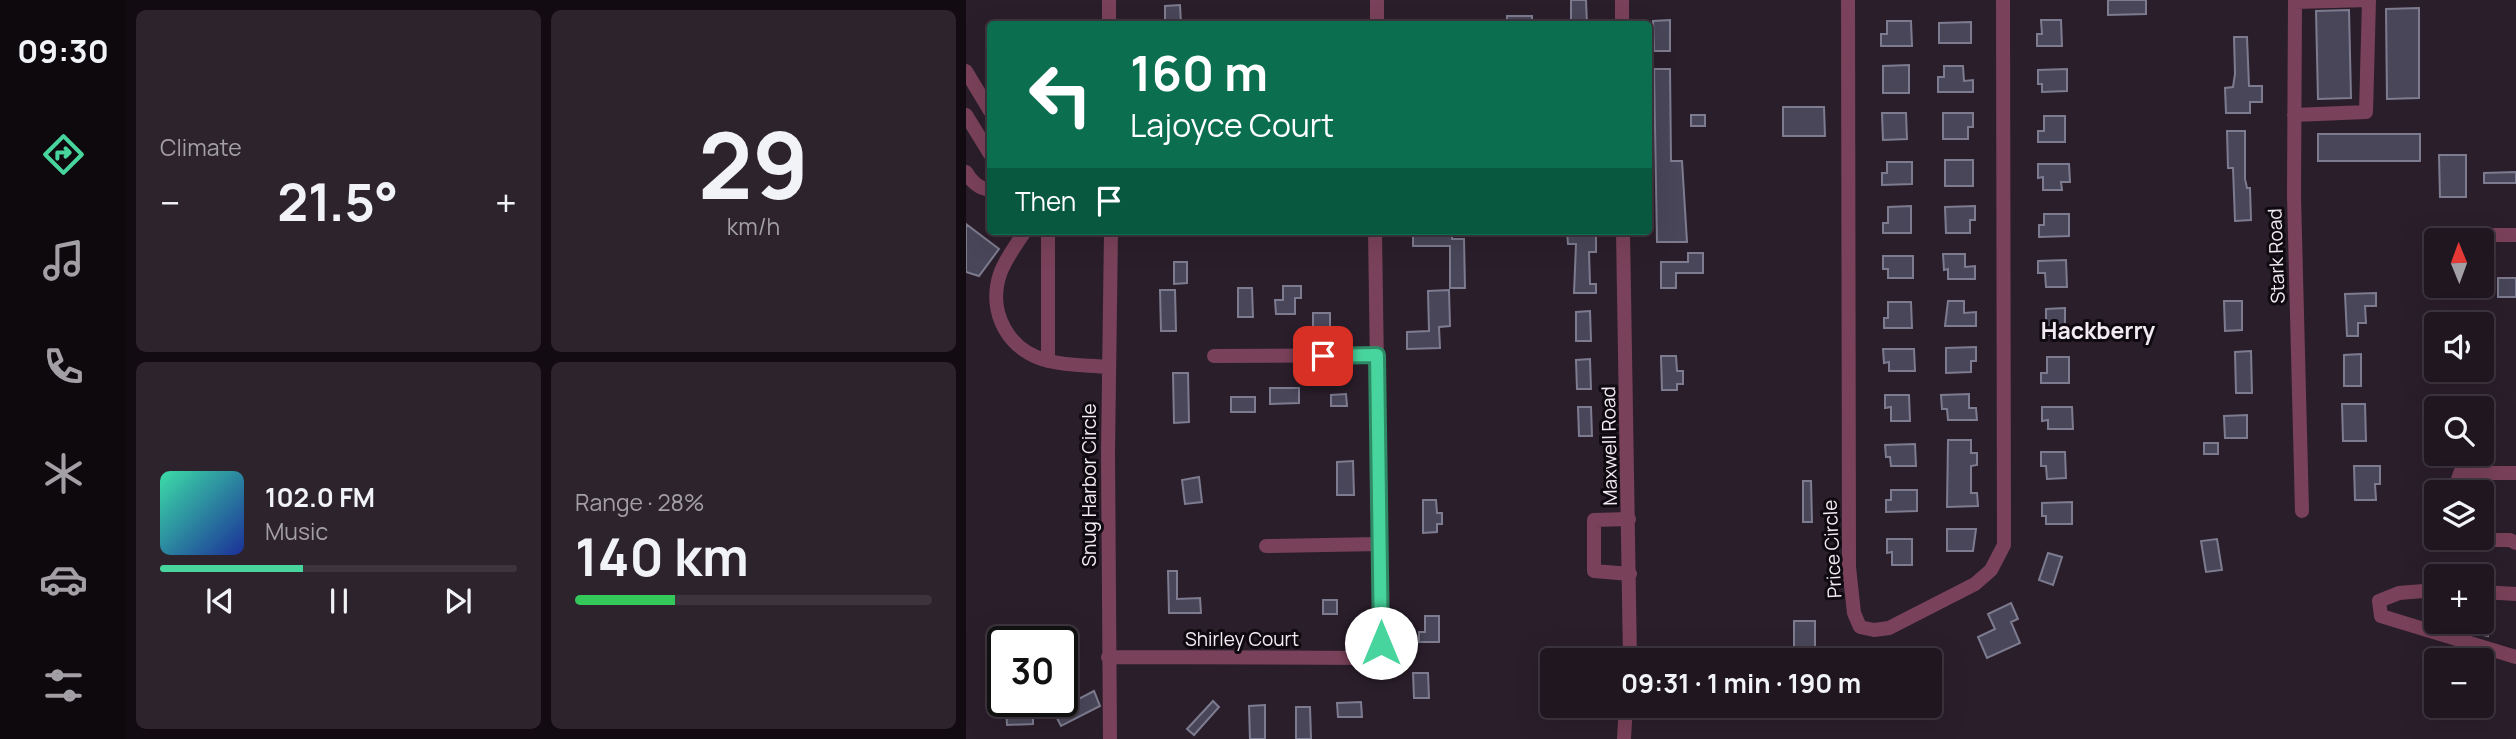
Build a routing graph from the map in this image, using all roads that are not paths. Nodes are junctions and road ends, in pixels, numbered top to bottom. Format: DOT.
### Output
graph roads {
  1 [pos="1109,0"];
  2 [pos="1377,0"];
  3 [pos="1622,0"];
  4 [pos="1848,0"];
  5 [pos="2003,0"];
  6 [pos="2369,0"];
  7 [pos="2295,1"];
  8 [pos="1109,21"];
  9 [pos="1377,21"];
  10 [pos="1622,21"];
  11 [pos="966,71"];
  12 [pos="987,106"];
  13 [pos="966,114"];
  14 [pos="2294,115"];
  15 [pos="987,149"];
  16 [pos="966,172"];
  17 [pos="987,190"];
  18 [pos="1023,235"];
  19 [pos="1048,235"];
  20 [pos="1111,235"];
  21 [pos="1375,235"];
  22 [pos="1623,235"];
  23 [pos="2494,235"];
  24 [pos="2516,235"];
  25 [pos="1377,355"];
  26 [pos="1214,356"];
  27 [pos="1048,361"];
  28 [pos="1109,367"];
  29 [pos="2516,473"];
  30 [pos="2458,480"];
  31 [pos="2302,511"];
  32 [pos="1629,519"];
  33 [pos="2494,540"];
  34 [pos="2516,543"];
  35 [pos="1381,544"];
  36 [pos="1266,546"];
  37 [pos="1630,574"];
  38 [pos="2424,591"];
  39 [pos="2494,593"];
  40 [pos="2516,594"];
  41 [pos="2424,629"];
  42 [pos="2440,634"];
  43 [pos="1630,648"];
  44 [pos="1108,657"];
  45 [pos="2516,657"];
  46 [pos="1625,718"];
  47 [pos="1110,739"];
  48 [pos="1624,739"];
  1 -- 8 [label="street"];
  2 -- 9 [label="street"];
  3 -- 10 [label="street"];
  4 -- 5 [label="street, Price Circle"];
  6 -- 7 [label="street"];
  6 -- 14 [label="street"];
  7 -- 14 [label="street, Stark Road"];
  11 -- 12 [label="street"];
  13 -- 15 [label="street"];
  14 -- 31 [label="street, Stark Road"];
  16 -- 17 [label="street"];
  18 -- 27 [label="street"];
  19 -- 27 [label="street"];
  20 -- 28 [label="street, Snug Harbor Circle"];
  21 -- 25 [label="street"];
  22 -- 32 [label="street, Maxwell Road"];
  23 -- 24 [label="street"];
  25 -- 26 [label="street"];
  25 -- 35 [label="street"];
  27 -- 28 [label="street"];
  28 -- 44 [label="street, Snug Harbor Circle"];
  29 -- 30 [label="street"];
  32 -- 37 [label="street, Maxwell Road"];
  32 -- 37 [label="street"];
  33 -- 34 [label="street"];
  35 -- 36 [label="street"];
  35 -- 44 [label="street, Shirley Court"];
  37 -- 43 [label="street, Maxwell Road"];
  38 -- 41 [label="street"];
  39 -- 40 [label="street"];
  42 -- 45 [label="street"];
  44 -- 47 [label="street, Snug Harbor Circle"];
  46 -- 48 [label="street"];
}
